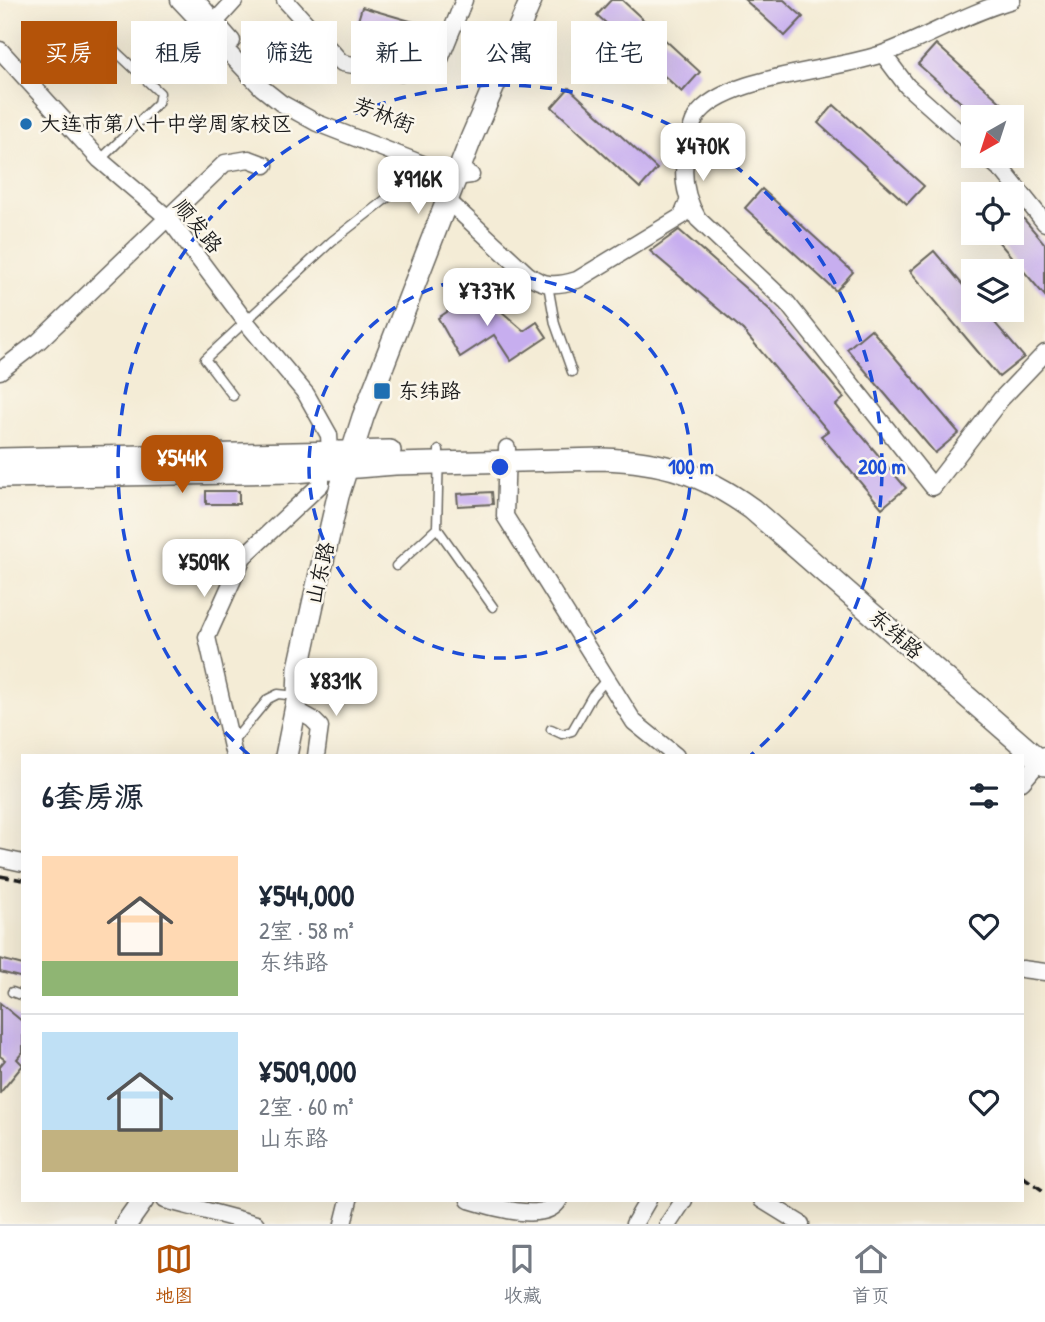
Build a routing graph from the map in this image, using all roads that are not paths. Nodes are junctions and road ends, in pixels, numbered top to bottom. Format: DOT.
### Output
graph roads {
  1 [pos="180,0"];
  2 [pos="195,0"];
  3 [pos="234,0"];
  4 [pos="285,0"];
  5 [pos="464,0"];
  6 [pos="531,0"];
  7 [pos="545,0"];
  8 [pos="1012,0"];
  9 [pos="214,21"];
  10 [pos="216,21"];
  11 [pos="227,35"];
  12 [pos="0,50"];
  13 [pos="117,53"];
  14 [pos="883,54"];
  15 [pos="961,134"];
  16 [pos="100,160"];
  17 [pos="265,165"];
  18 [pos="998,168"];
  19 [pos="463,173"];
  20 [pos="400,188"];
  21 [pos="688,202"];
  22 [pos="453,205"];
  23 [pos="168,218"];
  24 [pos="1045,223"];
  25 [pos="548,285"];
  26 [pos="246,322"];
  27 [pos="1045,353"];
  28 [pos="0,371"];
  29 [pos="572,372"];
  30 [pos="233,396"];
  31 [pos="507,455"];
  32 [pos="439,456"];
  33 [pos="0,459"];
  34 [pos="356,459"];
  35 [pos="326,461"];
  36 [pos="0,477"];
  37 [pos="437,528"];
  38 [pos="396,566"];
  39 [pos="493,607"];
  40 [pos="607,679"];
  41 [pos="297,703"];
  42 [pos="551,729"];
  43 [pos="232,750"];
  44 [pos="286,754"];
  45 [pos="316,754"];
  46 [pos="674,754"];
  47 [pos="1044,757"];
  48 [pos="1024,780"];
  49 [pos="0,859"];
  50 [pos="21,863"];
  51 [pos="1024,969"];
  52 [pos="1045,972"];
  53 [pos="12,992"];
  54 [pos="21,995"];
  55 [pos="142,1202"];
  56 [pos="173,1202"];
  57 [pos="348,1202"];
  58 [pos="477,1202"];
  59 [pos="558,1202"];
  60 [pos="646,1202"];
  61 [pos="683,1202"];
  62 [pos="765,1202"];
  63 [pos="126,1224"];
  64 [pos="256,1224"];
  65 [pos="343,1224"];
  66 [pos="634,1224"];
  67 [pos="668,1224"];
  68 [pos="801,1224"];
  1 -- 19 [label="street"];
  2 -- 9 [label="street, 芳林街"];
  3 -- 10 [label="street"];
  4 -- 5 [label="street"];
  6 -- 19 [label="main road"];
  7 -- 19 [label="main road"];
  8 -- 14 [label="street"];
  11 -- 19 [label="street, 芳林街"];
  12 -- 16 [label="street, 顺发路"];
  13 -- 16 [label="lane"];
  14 -- 15 [label="street"];
  14 -- 21 [label="street"];
  16 -- 23 [label="street, 顺发路"];
  17 -- 23 [label="street"];
  18 -- 24 [label="street"];
  19 -- 22 [label="main road, 山东路"];
  20 -- 26 [label="lane"];
  21 -- 25 [label="street"];
  21 -- 27 [label="street"];
  22 -- 25 [label="street"];
  22 -- 34 [label="main road, 山东路"];
  23 -- 26 [label="street, 顺发路"];
  23 -- 28 [label="street"];
  25 -- 29 [label="lane"];
  26 -- 30 [label="lane"];
  26 -- 35 [label="street, 顺发路"];
  31 -- 32 [label="main road, 东纬路"];
  31 -- 40 [label="street"];
  31 -- 47 [label="main road, 东纬路"];
  32 -- 34 [label="main road, 东纬路"];
  32 -- 37 [label="lane"];
  33 -- 35 [label="main road, 东纬路"];
  34 -- 35 [label="main road, 东纬路"];
  34 -- 41 [label="main road, 山东路"];
  35 -- 36 [label="main road, 东纬路"];
  35 -- 43 [label="street"];
  37 -- 38 [label="lane"];
  37 -- 39 [label="lane"];
  40 -- 42 [label="lane"];
  40 -- 46 [label="street"];
  41 -- 43 [label="lane"];
  41 -- 44 [label="main road, 山东路"];
  41 -- 45 [label="street"];
  47 -- 48 [label="street"];
  49 -- 50 [label="street"];
  51 -- 52 [label="street"];
  53 -- 54 [label="lane"];
  55 -- 63 [label="main road"];
  56 -- 64 [label="street"];
  57 -- 65 [label="street"];
  58 -- 59 [label="street"];
  60 -- 66 [label="street"];
  61 -- 67 [label="street"];
  62 -- 68 [label="street"];
}
